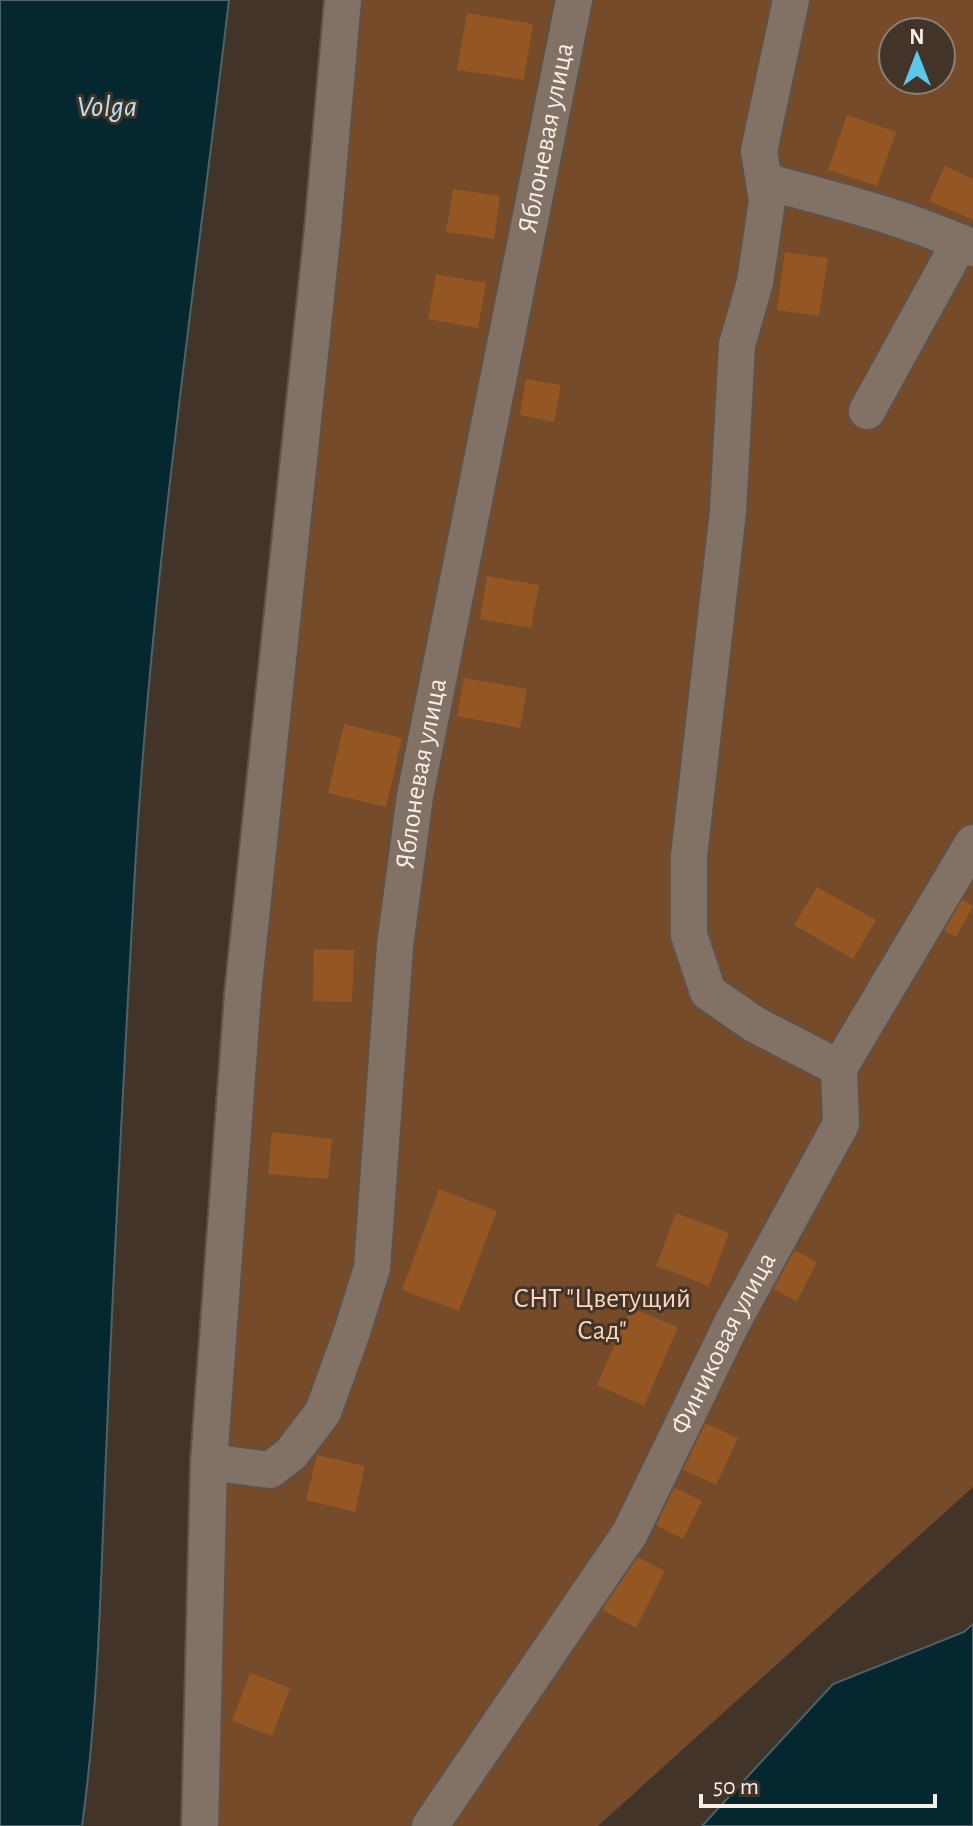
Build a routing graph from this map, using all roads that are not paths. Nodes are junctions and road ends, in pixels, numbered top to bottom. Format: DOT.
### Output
graph roads {
  1 [pos="343,0"];
  2 [pos="574,0"];
  3 [pos="791,0"];
  4 [pos="764,181"];
  5 [pos="966,245"];
  6 [pos="867,411"];
  7 [pos="973,843"];
  8 [pos="839,1068"];
  9 [pos="209,1462"];
  10 [pos="200,1826"];
  11 [pos="430,1826"];
  1 -- 9 [label="street"];
  2 -- 9 [label="street, Яблоневая улица"];
  3 -- 4 [label="street"];
  4 -- 5 [label="street"];
  4 -- 8 [label="street"];
  5 -- 6 [label="street"];
  7 -- 8 [label="street"];
  8 -- 11 [label="street, Финиковая улица"];
  9 -- 10 [label="street"];
}
